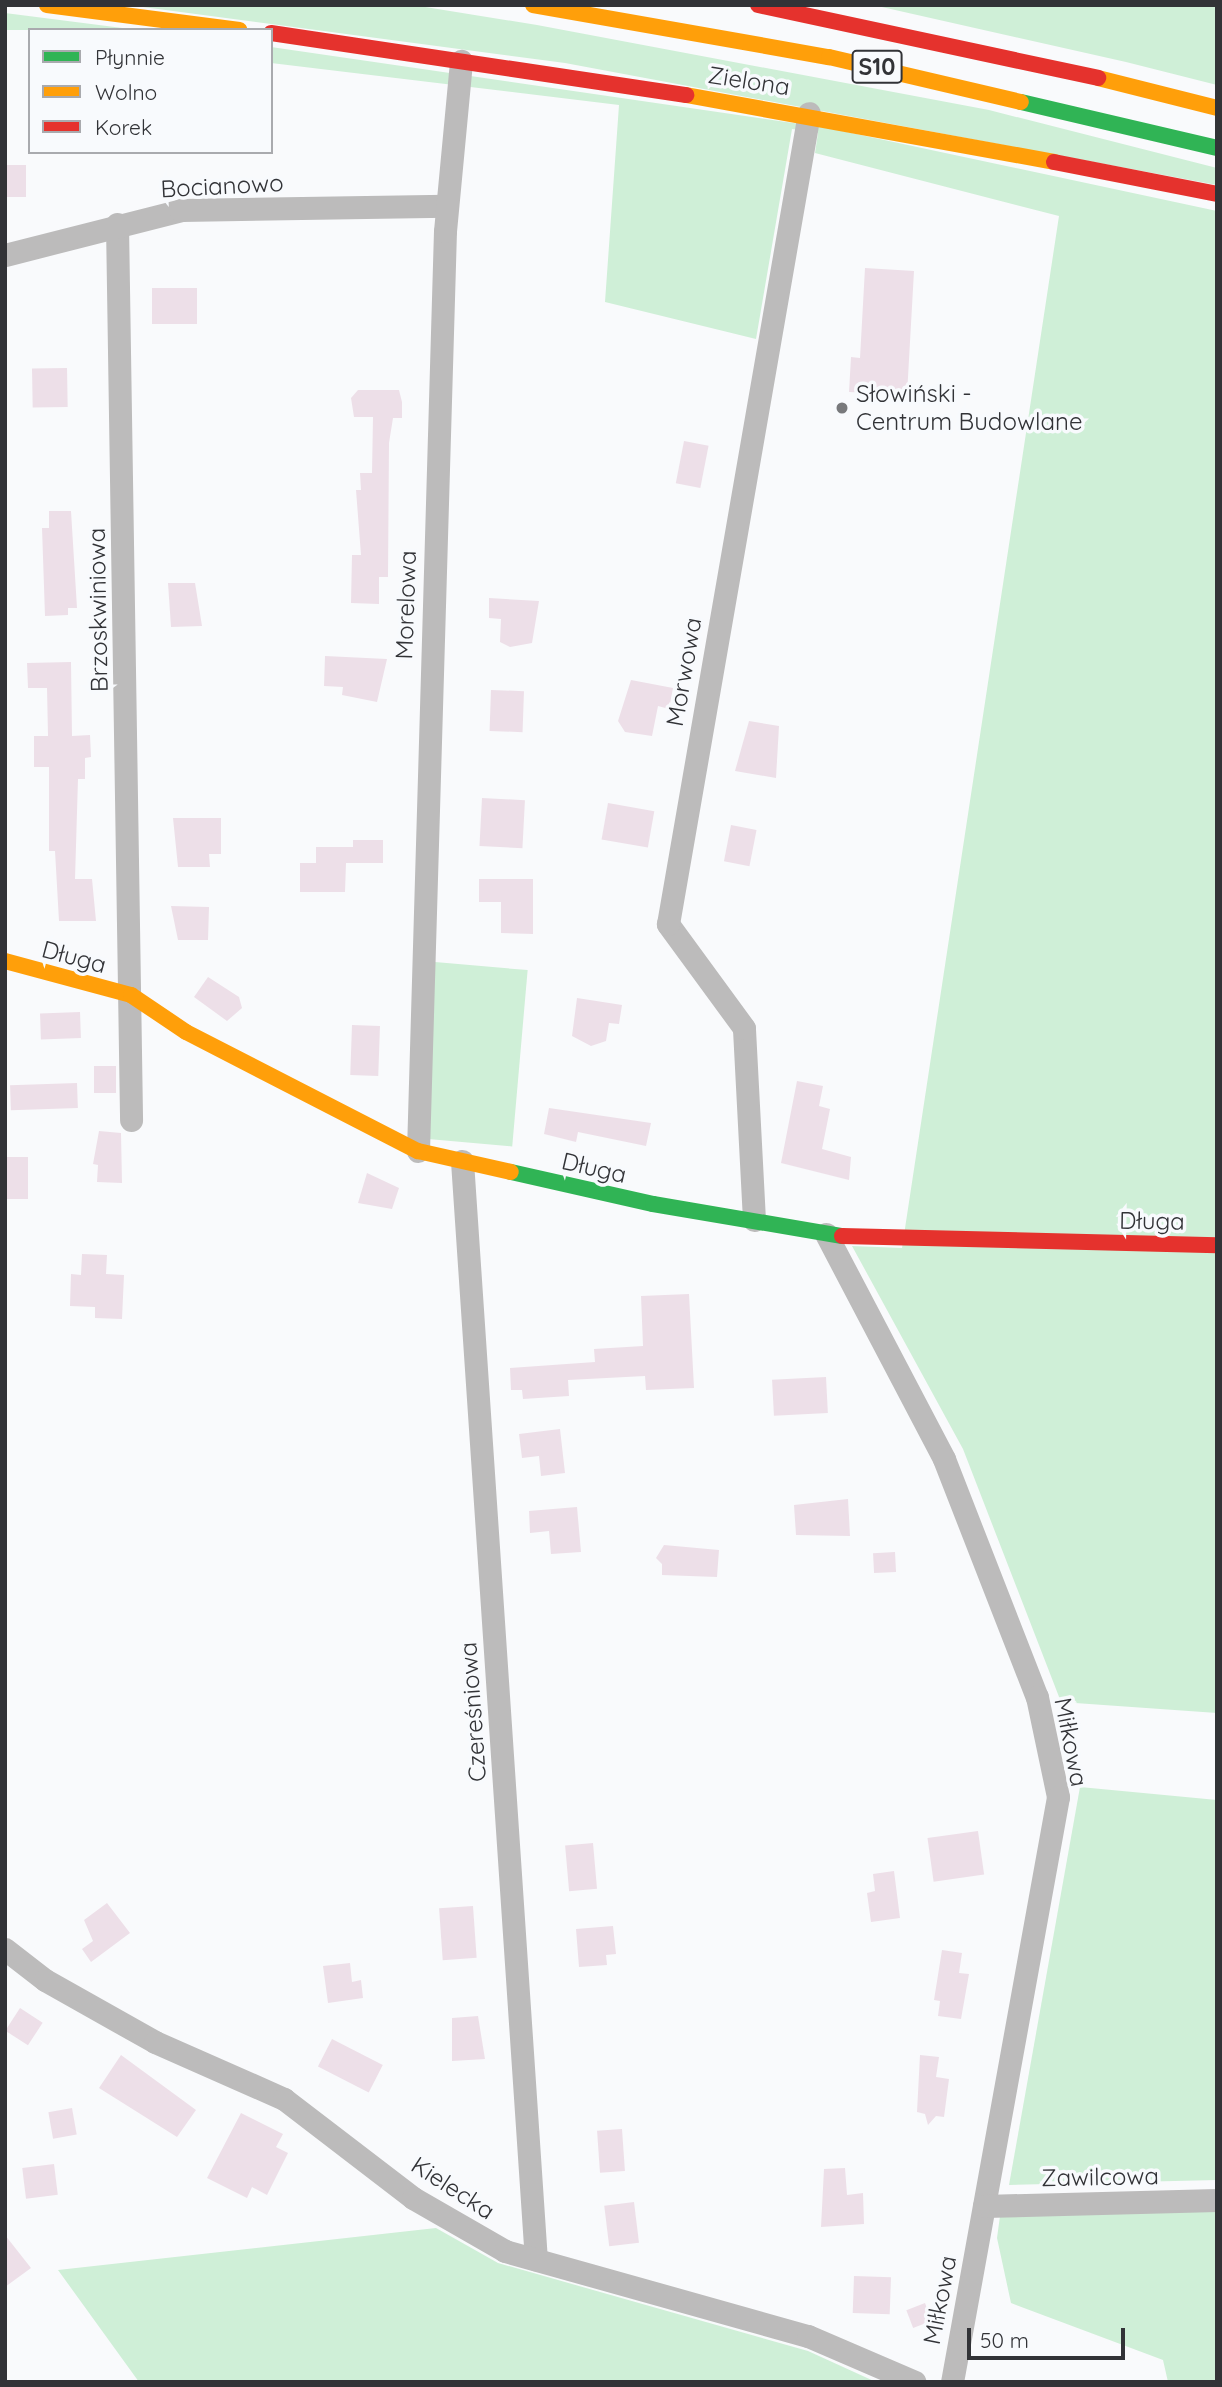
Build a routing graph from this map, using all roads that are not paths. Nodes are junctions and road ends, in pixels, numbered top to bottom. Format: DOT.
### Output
graph roads {
  1 [pos="47,5"];
  2 [pos="533,5"];
  3 [pos="758,5"];
  4 [pos="224,28"];
  5 [pos="273,33"];
  6 [pos="461,61"];
  7 [pos="1217,108"];
  8 [pos="809,113"];
  9 [pos="1217,148"];
  10 [pos="1217,194"];
  11 [pos="446,206"];
  12 [pos="117,223"];
  13 [pos="5,255"];
  14 [pos="5,961"];
  15 [pos="131,995"];
  16 [pos="131,1120"];
  17 [pos="418,1151"];
  18 [pos="462,1161"];
  19 [pos="754,1220"];
  20 [pos="826,1234"];
  21 [pos="1217,1245"];
  22 [pos="5,1949"];
  23 [pos="1217,2200"];
  24 [pos="985,2206"];
  25 [pos="536,2260"];
  26 [pos="915,2382"];
  27 [pos="952,2382"];
  1 -- 4 [label="main road"];
  2 -- 9 [label="main road, S10"];
  3 -- 7 [label="main road, S10"];
  5 -- 6 [label="main road, Zielona"];
  6 -- 8 [label="main road, Zielona"];
  6 -- 11 [label="street, Morelowa"];
  8 -- 10 [label="main road, Zielona"];
  8 -- 19 [label="street, Morwowa"];
  11 -- 12 [label="street, Bocianowo"];
  11 -- 17 [label="street, Morelowa"];
  12 -- 13 [label="street, Bocianowo"];
  12 -- 15 [label="street, Brzoskwiniowa"];
  14 -- 15 [label="main road, Długa"];
  15 -- 16 [label="street, Brzoskwiniowa"];
  15 -- 17 [label="main road, Długa"];
  17 -- 18 [label="main road, Długa"];
  18 -- 19 [label="main road, Długa"];
  18 -- 25 [label="street, Czereśniowa"];
  19 -- 20 [label="main road, Długa"];
  20 -- 21 [label="main road, Długa"];
  20 -- 24 [label="street, Miłkowa"];
  22 -- 25 [label="street, Kielecka"];
  23 -- 24 [label="street, Zawilcowa"];
  24 -- 27 [label="street, Miłkowa"];
  25 -- 26 [label="street, Kielecka"];
}
